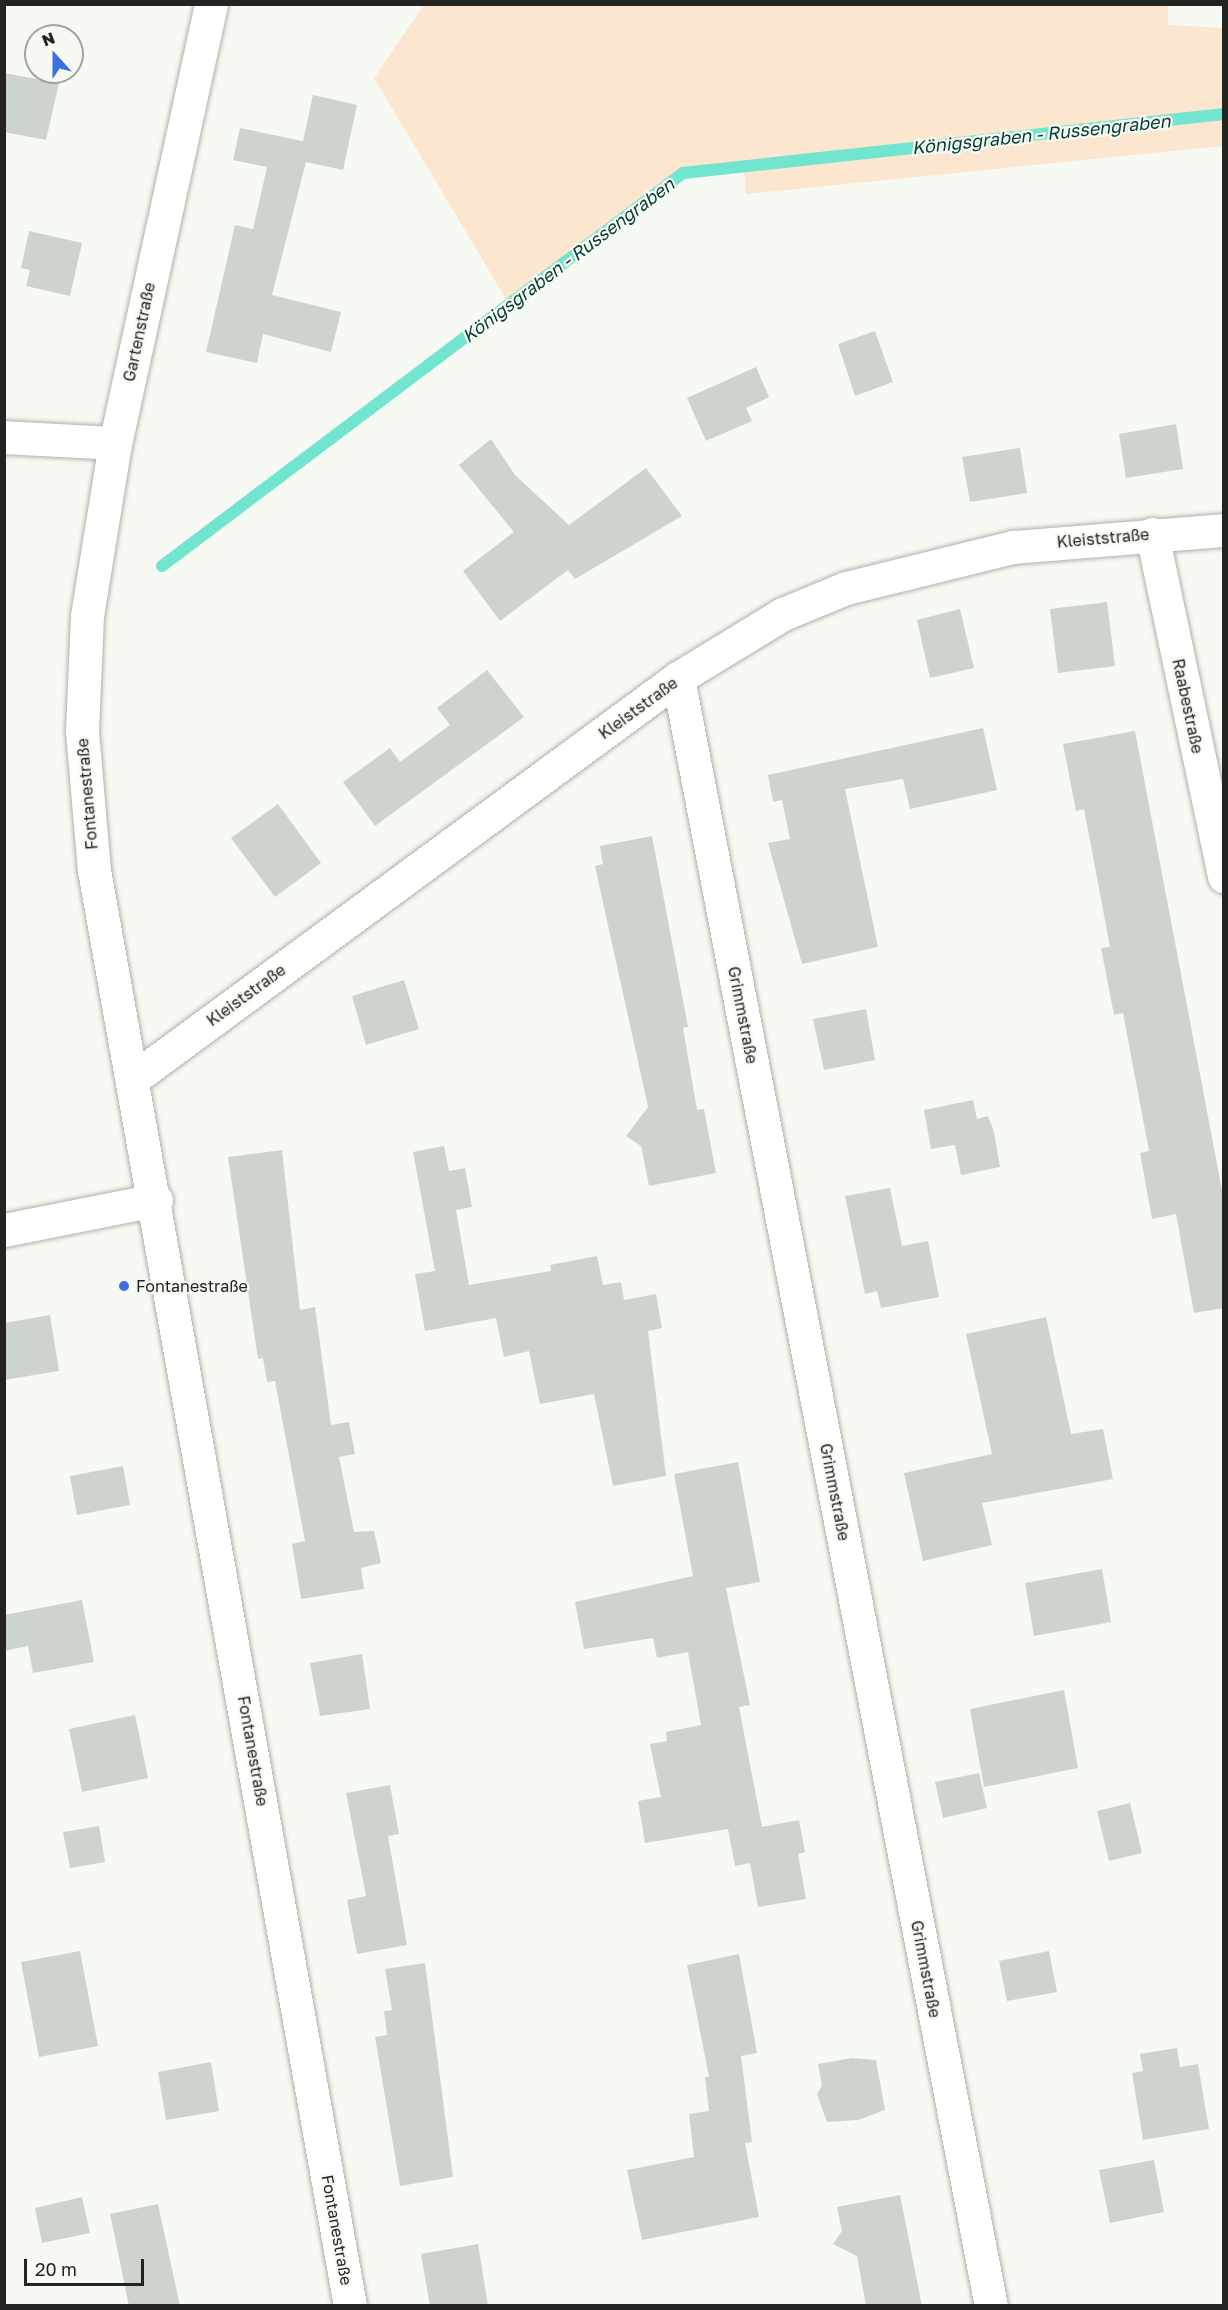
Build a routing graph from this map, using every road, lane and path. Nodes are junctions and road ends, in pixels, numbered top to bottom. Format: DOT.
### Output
graph roads {
  1 [pos="212,4"];
  2 [pos="4,437"];
  3 [pos="115,443"];
  4 [pos="1224,530"];
  5 [pos="1152,534"];
  6 [pos="85,663"];
  7 [pos="678,678"];
  8 [pos="1222,865"];
  9 [pos="135,1078"];
  10 [pos="156,1200"];
  11 [pos="4,1230"];
  12 [pos="350,2306"];
  13 [pos="991,2306"];
  1 -- 3 [label="street, Gartenstraße"];
  2 -- 3 [label="street"];
  3 -- 6 [label="street, Gartenstraße"];
  4 -- 5 [label="street, Kleiststraße"];
  5 -- 7 [label="street, Kleiststraße"];
  5 -- 8 [label="street, Raabestraße"];
  6 -- 9 [label="street, Fontanestraße"];
  7 -- 9 [label="street, Kleiststraße"];
  7 -- 13 [label="street, Grimmstraße"];
  9 -- 10 [label="street, Fontanestraße"];
  10 -- 11 [label="street"];
  10 -- 12 [label="street, Fontanestraße"];
}
